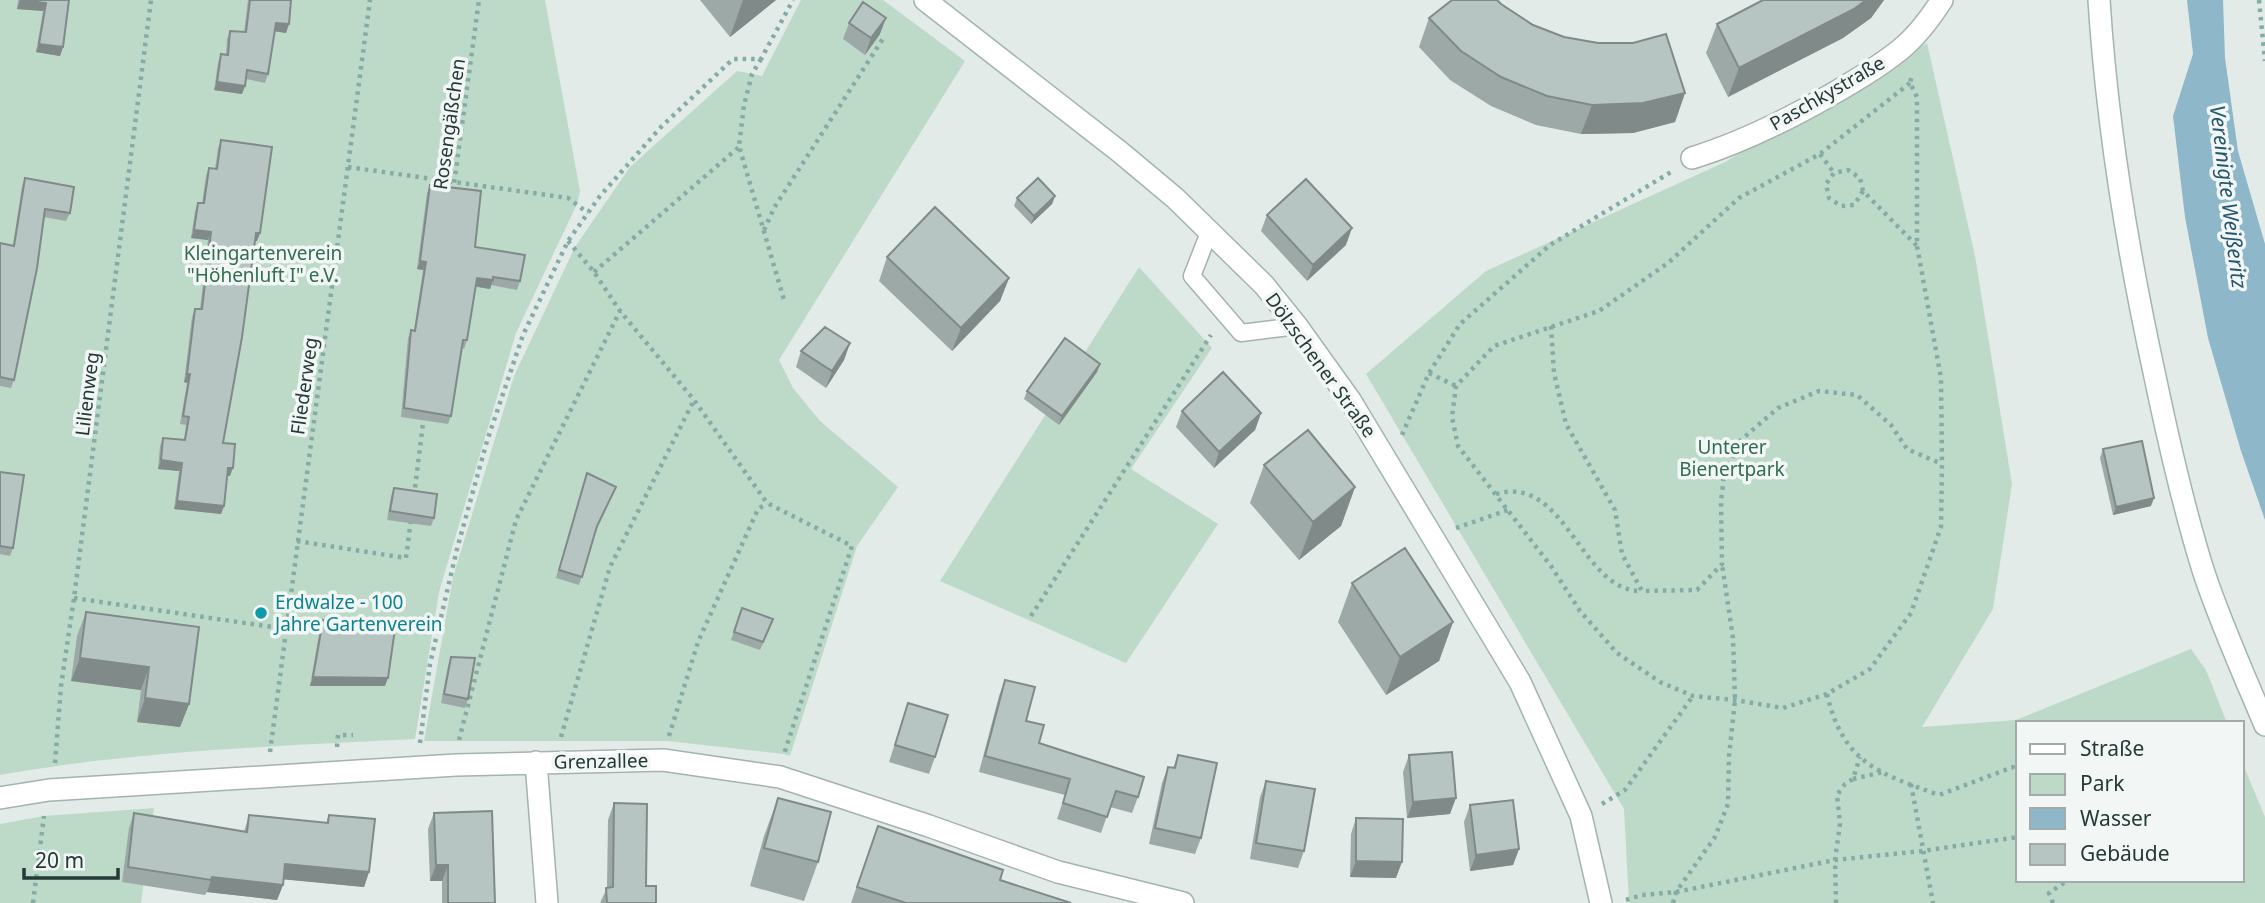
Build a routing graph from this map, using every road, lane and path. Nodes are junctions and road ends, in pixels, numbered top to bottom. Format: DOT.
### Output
graph roads {
  1 [pos="151,0"];
  2 [pos="370,0"];
  3 [pos="479,0"];
  4 [pos="793,0"];
  5 [pos="925,0"];
  6 [pos="1942,0"];
  7 [pos="2099,0"];
  8 [pos="2259,0"];
  9 [pos="884,37"];
  10 [pos="761,58"];
  11 [pos="2265,61"];
  12 [pos="1914,68"];
  13 [pos="1910,83"];
  14 [pos="739,146"];
  15 [pos="1820,154"];
  16 [pos="1692,158"];
  17 [pos="348,167"];
  18 [pos="1834,173"];
  19 [pos="1664,177"];
  20 [pos="454,183"];
  21 [pos="1863,191"];
  22 [pos="453,197"];
  23 [pos="588,213"];
  24 [pos="1210,230"];
  25 [pos="763,231"];
  26 [pos="568,241"];
  27 [pos="1917,246"];
  28 [pos="594,272"];
  29 [pos="784,300"];
  30 [pos="620,311"];
  31 [pos="1226,314"];
  32 [pos="1297,326"];
  33 [pos="1551,326"];
  34 [pos="1429,373"];
  35 [pos="1456,386"];
  36 [pos="694,400"];
  37 [pos="425,405"];
  38 [pos="1390,463"];
  39 [pos="1942,464"];
  40 [pos="1496,494"];
  41 [pos="413,502"];
  42 [pos="767,503"];
  43 [pos="1508,510"];
  44 [pos="411,516"];
  45 [pos="1433,536"];
  46 [pos="297,541"];
  47 [pos="1722,564"];
  48 [pos="1642,591"];
  49 [pos="75,598"];
  50 [pos="1031,616"];
  51 [pos="286,629"];
  52 [pos="1827,694"];
  53 [pos="1693,696"];
  54 [pos="1735,700"];
  55 [pos="2265,725"];
  56 [pos="1860,757"];
  57 [pos="663,761"];
  58 [pos="536,762"];
  59 [pos="559,762"];
  60 [pos="456,765"];
  61 [pos="418,767"];
  62 [pos="2016,771"];
  63 [pos="1884,772"];
  64 [pos="270,776"];
  65 [pos="780,777"];
  66 [pos="1853,779"];
  67 [pos="1911,784"];
  68 [pos="49,790"];
  69 [pos="0,798"];
  70 [pos="1581,817"];
  71 [pos="2016,837"];
  72 [pos="1923,851"];
  73 [pos="1835,860"];
  74 [pos="2065,882"];
  75 [pos="1676,892"];
  76 [pos="33,903"];
  77 [pos="547,903"];
  78 [pos="1183,903"];
  79 [pos="1601,903"];
  80 [pos="1616,903"];
  81 [pos="1673,903"];
  82 [pos="1836,903"];
  83 [pos="1933,903"];
  84 [pos="2053,903"];
  1 -- 49 [label="path, Lilienweg"];
  2 -- 17 [label="path, Fliederweg"];
  3 -- 20 [label="path, Rosengäßchen"];
  4 -- 10 [label="path"];
  5 -- 24 [label="street, Dölzschener Straße"];
  6 -- 16 [label="street, Paschkystraße"];
  7 -- 55 [label="street"];
  8 -- 11 [label="path"];
  9 -- 25 [label="path"];
  10 -- 14 [label="path"];
  10 -- 23 [label="path"];
  12 -- 13 [label="path"];
  13 -- 15 [label="path"];
  13 -- 27 [label="path"];
  14 -- 25 [label="path"];
  14 -- 28 [label="path"];
  15 -- 18 [label="path"];
  15 -- 33 [label="path"];
  17 -- 20 [label="path"];
  17 -- 46 [label="path, Fliederweg"];
  18 -- 21 [label="path"];
  18 -- 21 [label="path"];
  19 -- 34 [label="path"];
  20 -- 22 [label="path, Rosengäßchen"];
  20 -- 23 [label="path"];
  21 -- 27 [label="path"];
  23 -- 26 [label="path"];
  24 -- 31 [label="lane"];
  24 -- 32 [label="street, Dölzschener Straße"];
  25 -- 29 [label="path"];
  26 -- 28 [label="path"];
  26 -- 61 [label="path"];
  27 -- 39 [label="path"];
  28 -- 30 [label="path"];
  30 -- 36 [label="path"];
  30 -- 60 [label="path"];
  31 -- 32 [label="lane"];
  31 -- 50 [label="path"];
  32 -- 38 [label="street, Dölzschener Straße"];
  33 -- 35 [label="path"];
  33 -- 48 [label="path"];
  34 -- 35 [label="path"];
  34 -- 38 [label="path"];
  35 -- 40 [label="path"];
  36 -- 42 [label="path"];
  36 -- 59 [label="path"];
  37 -- 41 [label="path"];
  38 -- 45 [label="street, Dölzschener Straße"];
  39 -- 47 [label="path"];
  39 -- 52 [label="path"];
  40 -- 43 [label="path"];
  40 -- 48 [label="path"];
  42 -- 57 [label="path"];
  42 -- 65 [label="path"];
  43 -- 45 [label="path"];
  43 -- 53 [label="path"];
  44 -- 46 [label="path"];
  45 -- 70 [label="street, Dölzschener Straße"];
  46 -- 51 [label="path, Fliederweg"];
  47 -- 48 [label="path"];
  47 -- 54 [label="path"];
  49 -- 51 [label="path"];
  49 -- 68 [label="path, Lilienweg"];
  51 -- 64 [label="path, Fliederweg"];
  52 -- 54 [label="path"];
  52 -- 56 [label="path"];
  53 -- 54 [label="path"];
  53 -- 70 [label="path"];
  54 -- 75 [label="path"];
  56 -- 63 [label="path"];
  56 -- 66 [label="path"];
  57 -- 59 [label="street, Grenzallee"];
  57 -- 65 [label="street, Grenzallee"];
  58 -- 59 [label="street, Grenzallee"];
  58 -- 60 [label="street, Grenzallee"];
  58 -- 77 [label="street"];
  60 -- 61 [label="street, Grenzallee"];
  61 -- 64 [label="street, Grenzallee"];
  62 -- 67 [label="path"];
  63 -- 66 [label="path"];
  63 -- 67 [label="path"];
  64 -- 68 [label="street, Grenzallee"];
  65 -- 78 [label="street, Grenzallee"];
  66 -- 73 [label="path"];
  67 -- 72 [label="path"];
  68 -- 69 [label="street, Grenzallee"];
  68 -- 76 [label="path, Lilienweg"];
  70 -- 79 [label="street, Dölzschener Straße"];
  71 -- 72 [label="path"];
  72 -- 73 [label="path"];
  72 -- 83 [label="path"];
  73 -- 75 [label="path"];
  73 -- 82 [label="path"];
  74 -- 84 [label="path"];
  75 -- 80 [label="path"];
  75 -- 81 [label="path"];
}
